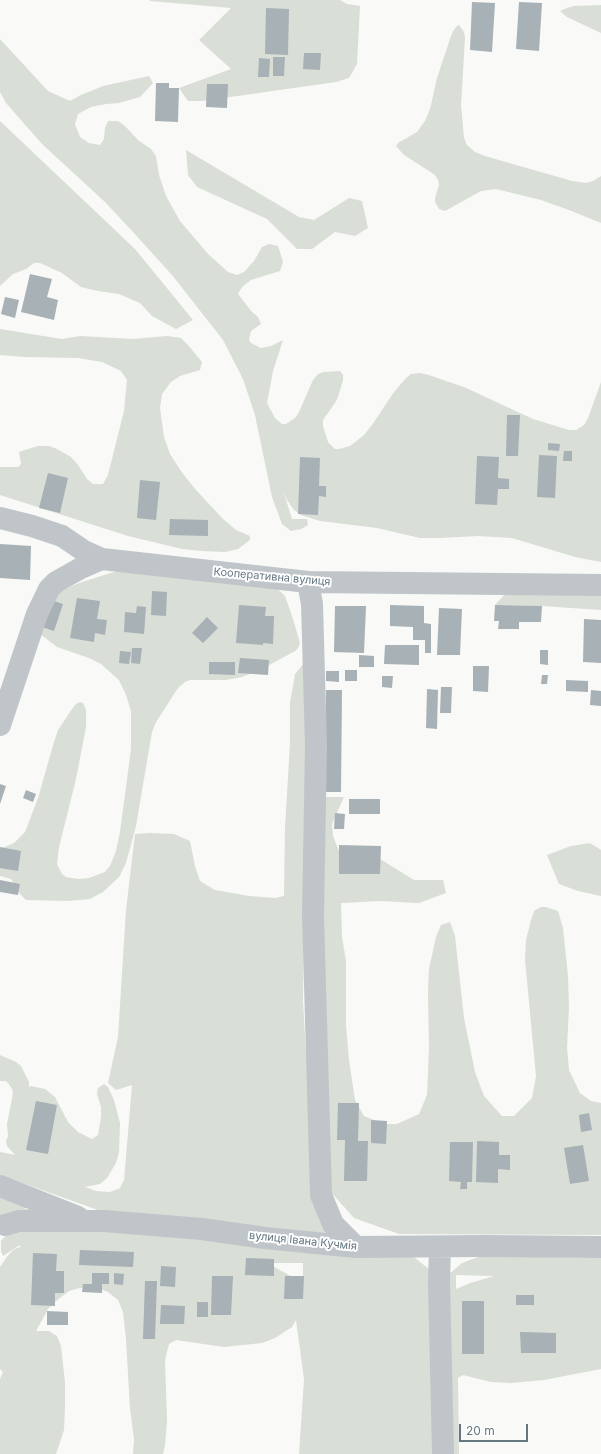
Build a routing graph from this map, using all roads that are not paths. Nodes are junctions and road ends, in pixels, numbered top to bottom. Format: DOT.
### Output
graph roads {
  1 [pos="0,518"];
  2 [pos="102,559"];
  3 [pos="308,582"];
  4 [pos="601,585"];
  5 [pos="0,725"];
  6 [pos="0,1186"];
  7 [pos="88,1221"];
  8 [pos="5,1225"];
  9 [pos="356,1247"];
  10 [pos="440,1247"];
  11 [pos="601,1247"];
  12 [pos="444,1454"];
  1 -- 2 [label="street, Кооперативна вулиця"];
  2 -- 3 [label="street, Кооперативна вулиця"];
  2 -- 5 [label="street"];
  3 -- 4 [label="street, Кооперативна вулиця"];
  3 -- 9 [label="street"];
  6 -- 7 [label="street"];
  7 -- 8 [label="street, вулиця Івана Кучмія"];
  7 -- 9 [label="street, вулиця Івана Кучмія"];
  9 -- 10 [label="street, вулиця Івана Кучмія"];
  10 -- 11 [label="street, вулиця Івана Кучмія"];
  10 -- 12 [label="street"];
}
